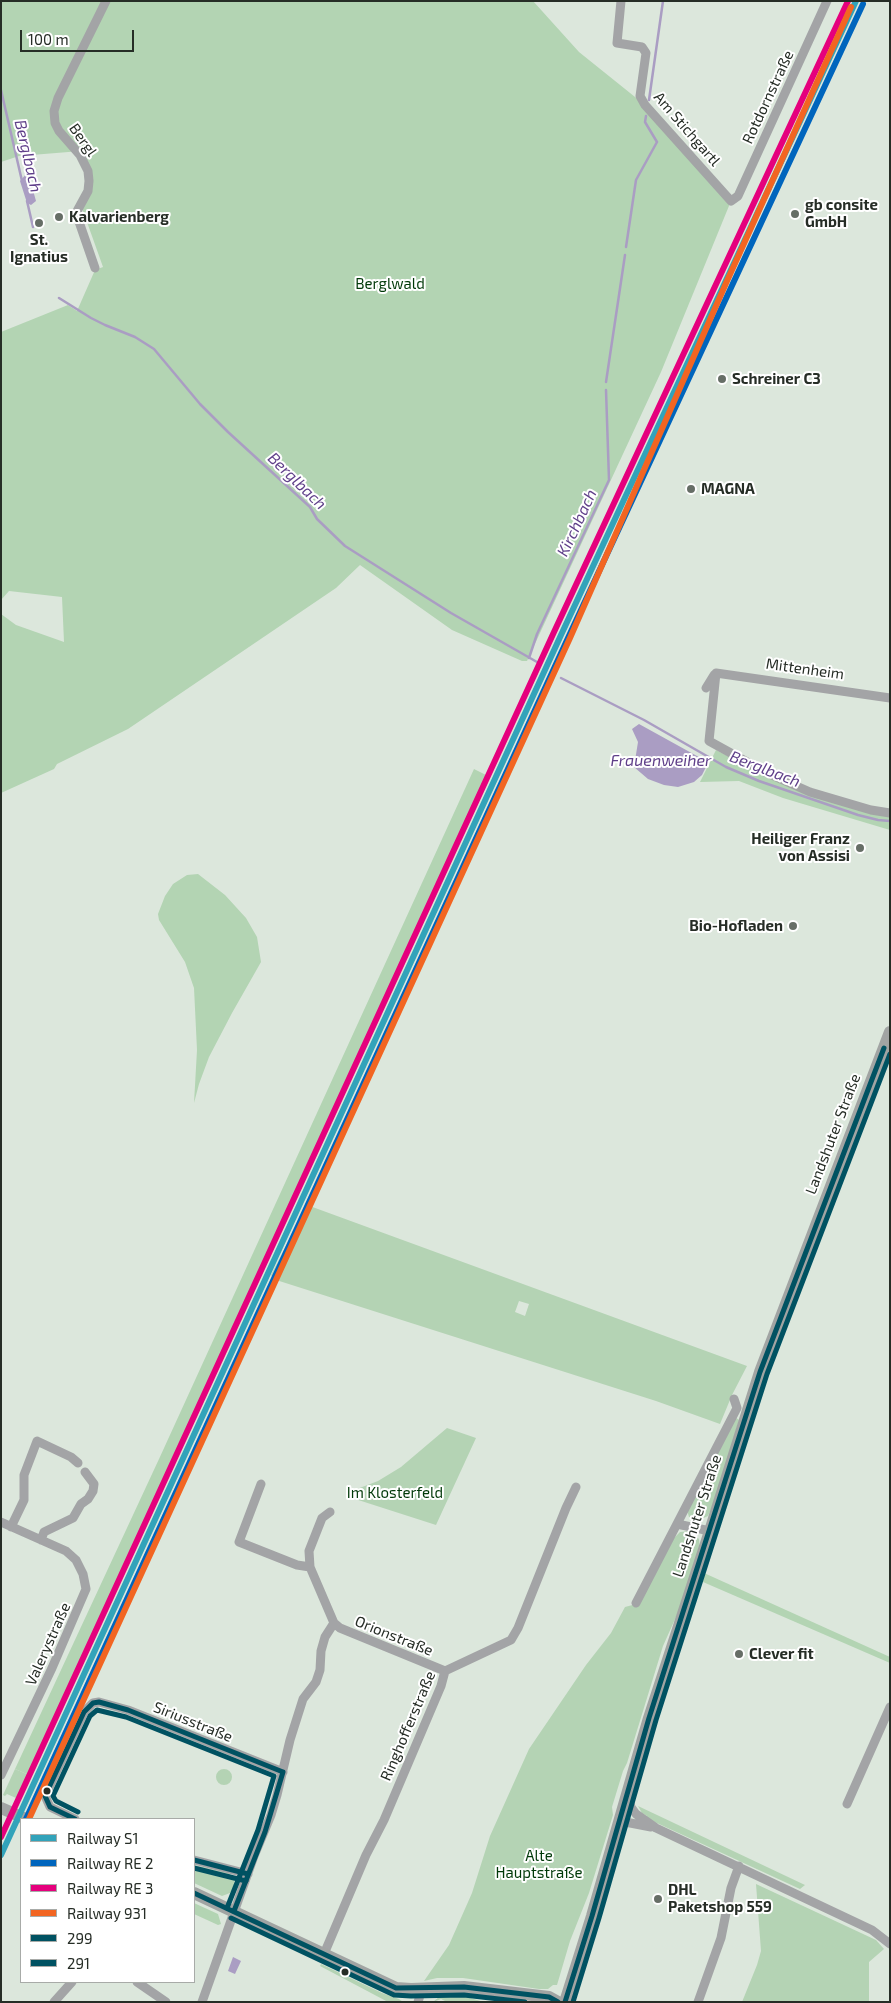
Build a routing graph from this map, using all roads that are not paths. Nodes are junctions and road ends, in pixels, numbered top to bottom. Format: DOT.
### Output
graph roads {
  1 [pos="106,1"];
  2 [pos="621,1"];
  3 [pos="827,1"];
  4 [pos="731,201"];
  5 [pos="95,268"];
  6 [pos="716,673"];
  7 [pos="706,688"];
  8 [pos="890,698"];
  9 [pos="890,813"];
  10 [pos="890,1032"];
  11 [pos="887,1049"];
  12 [pos="734,1400"];
  13 [pos="78,1463"];
  14 [pos="85,1472"];
  15 [pos="261,1484"];
  16 [pos="576,1487"];
  17 [pos="330,1512"];
  18 [pos="1,1522"];
  19 [pos="677,1524"];
  20 [pos="11,1527"];
  21 [pos="710,1531"];
  22 [pos="41,1540"];
  23 [pos="310,1567"];
  24 [pos="636,1603"];
  25 [pos="334,1623"];
  26 [pos="445,1671"];
  27 [pos="890,1707"];
  28 [pos="283,1772"];
  29 [pos="1,1776"];
  30 [pos="628,1794"];
  31 [pos="847,1804"];
  32 [pos="1,1808"];
  33 [pos="24,1818"];
  34 [pos="73,1818"];
  35 [pos="620,1821"];
  36 [pos="656,1828"];
  37 [pos="195,1860"];
  38 [pos="739,1866"];
  39 [pos="248,1874"];
  40 [pos="195,1893"];
  41 [pos="234,1911"];
  42 [pos="890,1944"];
  43 [pos="324,1954"];
  44 [pos="71,1983"];
  45 [pos="138,1983"];
  46 [pos="499,1992"];
  47 [pos="420,1996"];
  48 [pos="54,2002"];
  49 [pos="166,2002"];
  50 [pos="202,2002"];
  51 [pos="524,2002"];
  52 [pos="558,2002"];
  53 [pos="565,2002"];
  54 [pos="698,2002"];
  1 -- 5 [label="street, Bergl"];
  2 -- 4 [label="street, Am Stichgartl"];
  3 -- 4 [label="street, Rotdornstraße"];
  6 -- 7 [label="street"];
  6 -- 8 [label="street, Mittenheim"];
  6 -- 9 [label="street"];
  10 -- 11 [label="main road"];
  11 -- 21 [label="main road, Landshuter Straße"];
  12 -- 19 [label="street"];
  13 -- 20 [label="street"];
  14 -- 22 [label="street"];
  15 -- 23 [label="street"];
  16 -- 26 [label="street, Ringhofferstraße"];
  17 -- 23 [label="street"];
  18 -- 20 [label="street, Valerystraße"];
  19 -- 21 [label="street"];
  19 -- 24 [label="street"];
  20 -- 22 [label="street, Valerystraße"];
  21 -- 30 [label="main road, Landshuter Straße"];
  22 -- 29 [label="street, Valerystraße"];
  23 -- 25 [label="street"];
  25 -- 26 [label="street, Orionstraße"];
  25 -- 28 [label="street"];
  26 -- 43 [label="street, Ringhofferstraße"];
  27 -- 31 [label="street"];
  28 -- 34 [label="street, Siriusstraße"];
  28 -- 39 [label="street"];
  30 -- 35 [label="main road, Landshuter Straße"];
  30 -- 36 [label="street"];
  32 -- 33 [label="main road"];
  35 -- 36 [label="street"];
  35 -- 53 [label="main road, Landshuter Straße"];
  36 -- 38 [label="street"];
  37 -- 39 [label="street"];
  38 -- 42 [label="street"];
  38 -- 54 [label="street"];
  39 -- 41 [label="street"];
  40 -- 41 [label="main road"];
  41 -- 43 [label="main road"];
  41 -- 50 [label="street"];
  43 -- 47 [label="main road"];
  44 -- 48 [label="street"];
  45 -- 49 [label="street"];
  46 -- 47 [label="main road"];
  46 -- 51 [label="main road"];
  46 -- 52 [label="main road"];
}
